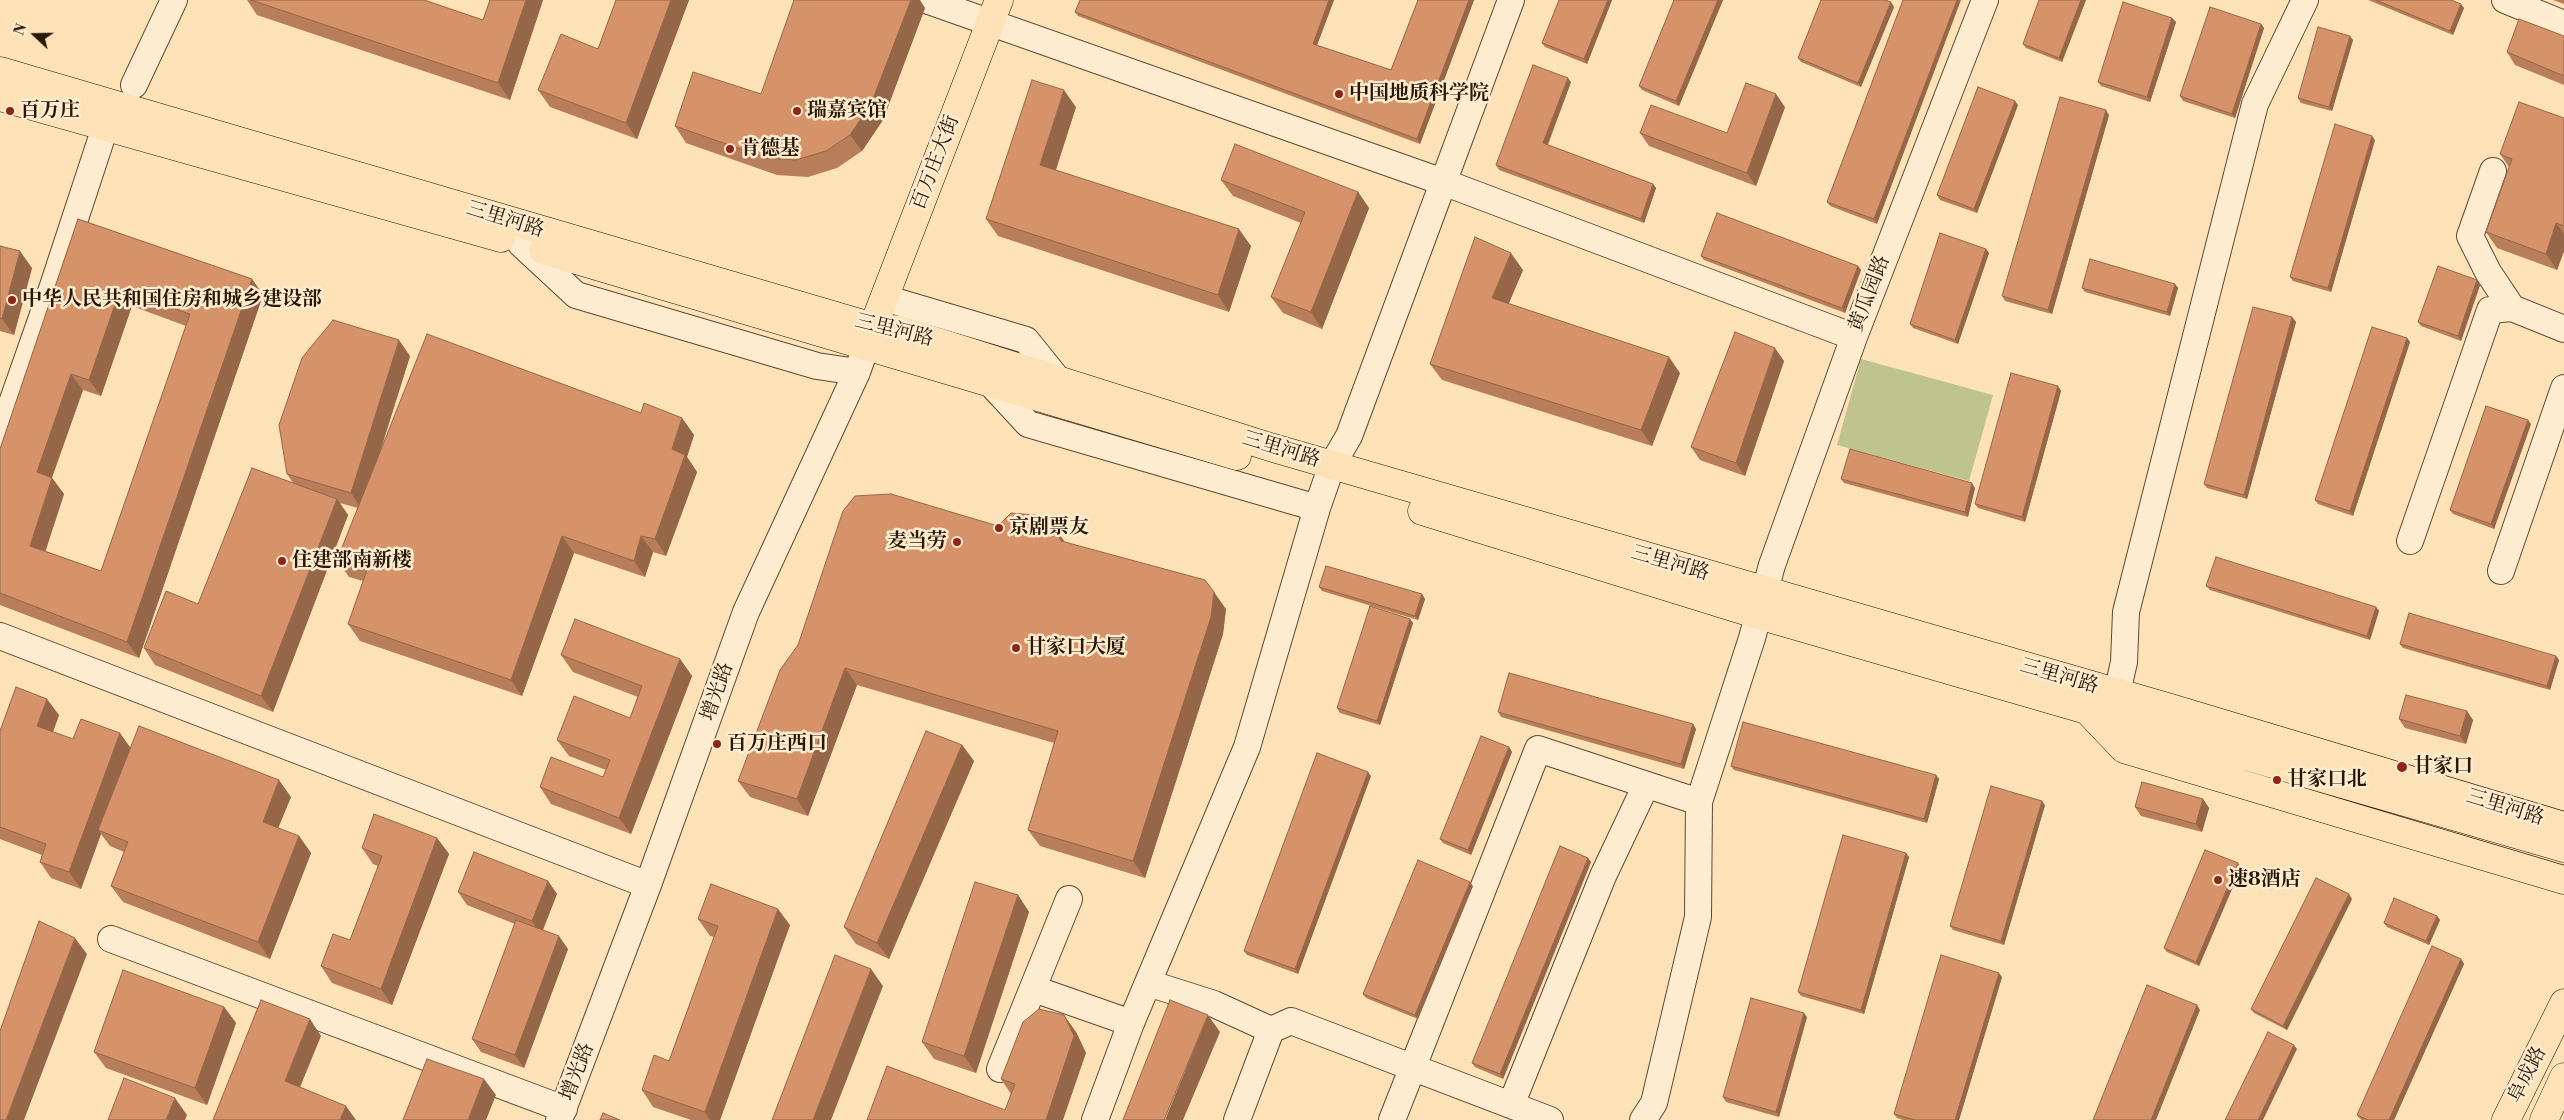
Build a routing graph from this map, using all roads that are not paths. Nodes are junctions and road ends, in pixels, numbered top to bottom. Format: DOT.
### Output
graph roads {
  1 [pos="174,0"];
  2 [pos="926,0"];
  3 [pos="1511,0"];
  4 [pos="1985,0"];
  5 [pos="2305,0"];
  6 [pos="2505,0"];
  7 [pos="995,12"];
  8 [pos="2564,24"];
  9 [pos="0,71"];
  10 [pos="134,84"];
  11 [pos="0,97"];
  12 [pos="106,126"];
  13 [pos="2493,172"];
  14 [pos="1443,182"];
  15 [pos="884,298"];
  16 [pos="2512,308"];
  17 [pos="2564,329"];
  18 [pos="1854,337"];
  19 [pos="865,349"];
  20 [pos="1059,381"];
  21 [pos="992,385"];
  22 [pos="2564,388"];
  23 [pos="0,437"];
  24 [pos="1329,473"];
  25 [pos="1316,508"];
  26 [pos="2410,541"];
  27 [pos="2501,571"];
  28 [pos="1761,603"];
  29 [pos="0,636"];
  30 [pos="2117,693"];
  31 [pos="2086,708"];
  32 [pos="1646,785"];
  33 [pos="1699,802"];
  34 [pos="2564,826"];
  35 [pos="2564,848"];
  36 [pos="2564,880"];
  37 [pos="648,884"];
  38 [pos="1069,899"];
  39 [pos="111,939"];
  40 [pos="1148,983"];
  41 [pos="1034,989"];
  42 [pos="2564,1003"];
  43 [pos="1131,1023"];
  44 [pos="1270,1030"];
  45 [pos="1412,1067"];
  46 [pos="1000,1069"];
  47 [pos="2564,1077"];
  48 [pos="1511,1105"];
  49 [pos="562,1114"];
  50 [pos="1095,1120"];
  51 [pos="1236,1120"];
  52 [pos="1392,1120"];
  53 [pos="1550,1120"];
  54 [pos="1643,1120"];
  55 [pos="2506,1120"];
  56 [pos="2544,1120"];
  1 -- 10 [label="street"];
  2 -- 7 [label="street"];
  3 -- 14 [label="street"];
  4 -- 18 [label="street, 黄瓜园路"];
  5 -- 30 [label="street"];
  6 -- 8 [label="street"];
  7 -- 14 [label="street"];
  7 -- 15 [label="main road, 百万庄大街"];
  9 -- 12 [label="main road, 三里河路"];
  11 -- 12 [label="main road, 三里河路"];
  12 -- 19 [label="main road, 三里河路"];
  12 -- 19 [label="main road, 三里河路"];
  12 -- 23 [label="street"];
  13 -- 16 [label="street"];
  14 -- 18 [label="street"];
  14 -- 24 [label="street"];
  15 -- 19 [label="main road, 百万庄大街"];
  15 -- 20 [label="street"];
  16 -- 17 [label="street"];
  16 -- 26 [label="street"];
  18 -- 28 [label="street, 黄瓜园路"];
  19 -- 20 [label="main road, 三里河路"];
  19 -- 21 [label="main road, 三里河路"];
  19 -- 37 [label="street, 增光路"];
  20 -- 24 [label="main road, 三里河路"];
  21 -- 24 [label="main road, 三里河路"];
  21 -- 25 [label="street"];
  22 -- 27 [label="street"];
  24 -- 25 [label="street"];
  24 -- 28 [label="main road, 三里河路"];
  25 -- 40 [label="street"];
  28 -- 30 [label="main road, 三里河路"];
  28 -- 31 [label="main road, 三里河路"];
  28 -- 33 [label="street, 黄瓜园路"];
  29 -- 37 [label="street"];
  30 -- 34 [label="main road, 三里河路"];
  31 -- 35 [label="main road, 三里河路"];
  31 -- 36 [label="main road, 三里河路"];
  32 -- 33 [label="street"];
  32 -- 45 [label="street"];
  32 -- 48 [label="street"];
  33 -- 54 [label="street, 黄瓜园路"];
  37 -- 49 [label="street, 增光路"];
  38 -- 41 [label="street"];
  39 -- 49 [label="street"];
  40 -- 43 [label="street"];
  40 -- 44 [label="street"];
  41 -- 43 [label="street"];
  41 -- 46 [label="street"];
  42 -- 55 [label="main road, 阜成路"];
  43 -- 50 [label="street"];
  44 -- 45 [label="street"];
  44 -- 51 [label="street"];
  45 -- 48 [label="street"];
  45 -- 52 [label="street"];
  47 -- 56 [label="main road, 阜成路"];
  48 -- 53 [label="street"];
}
